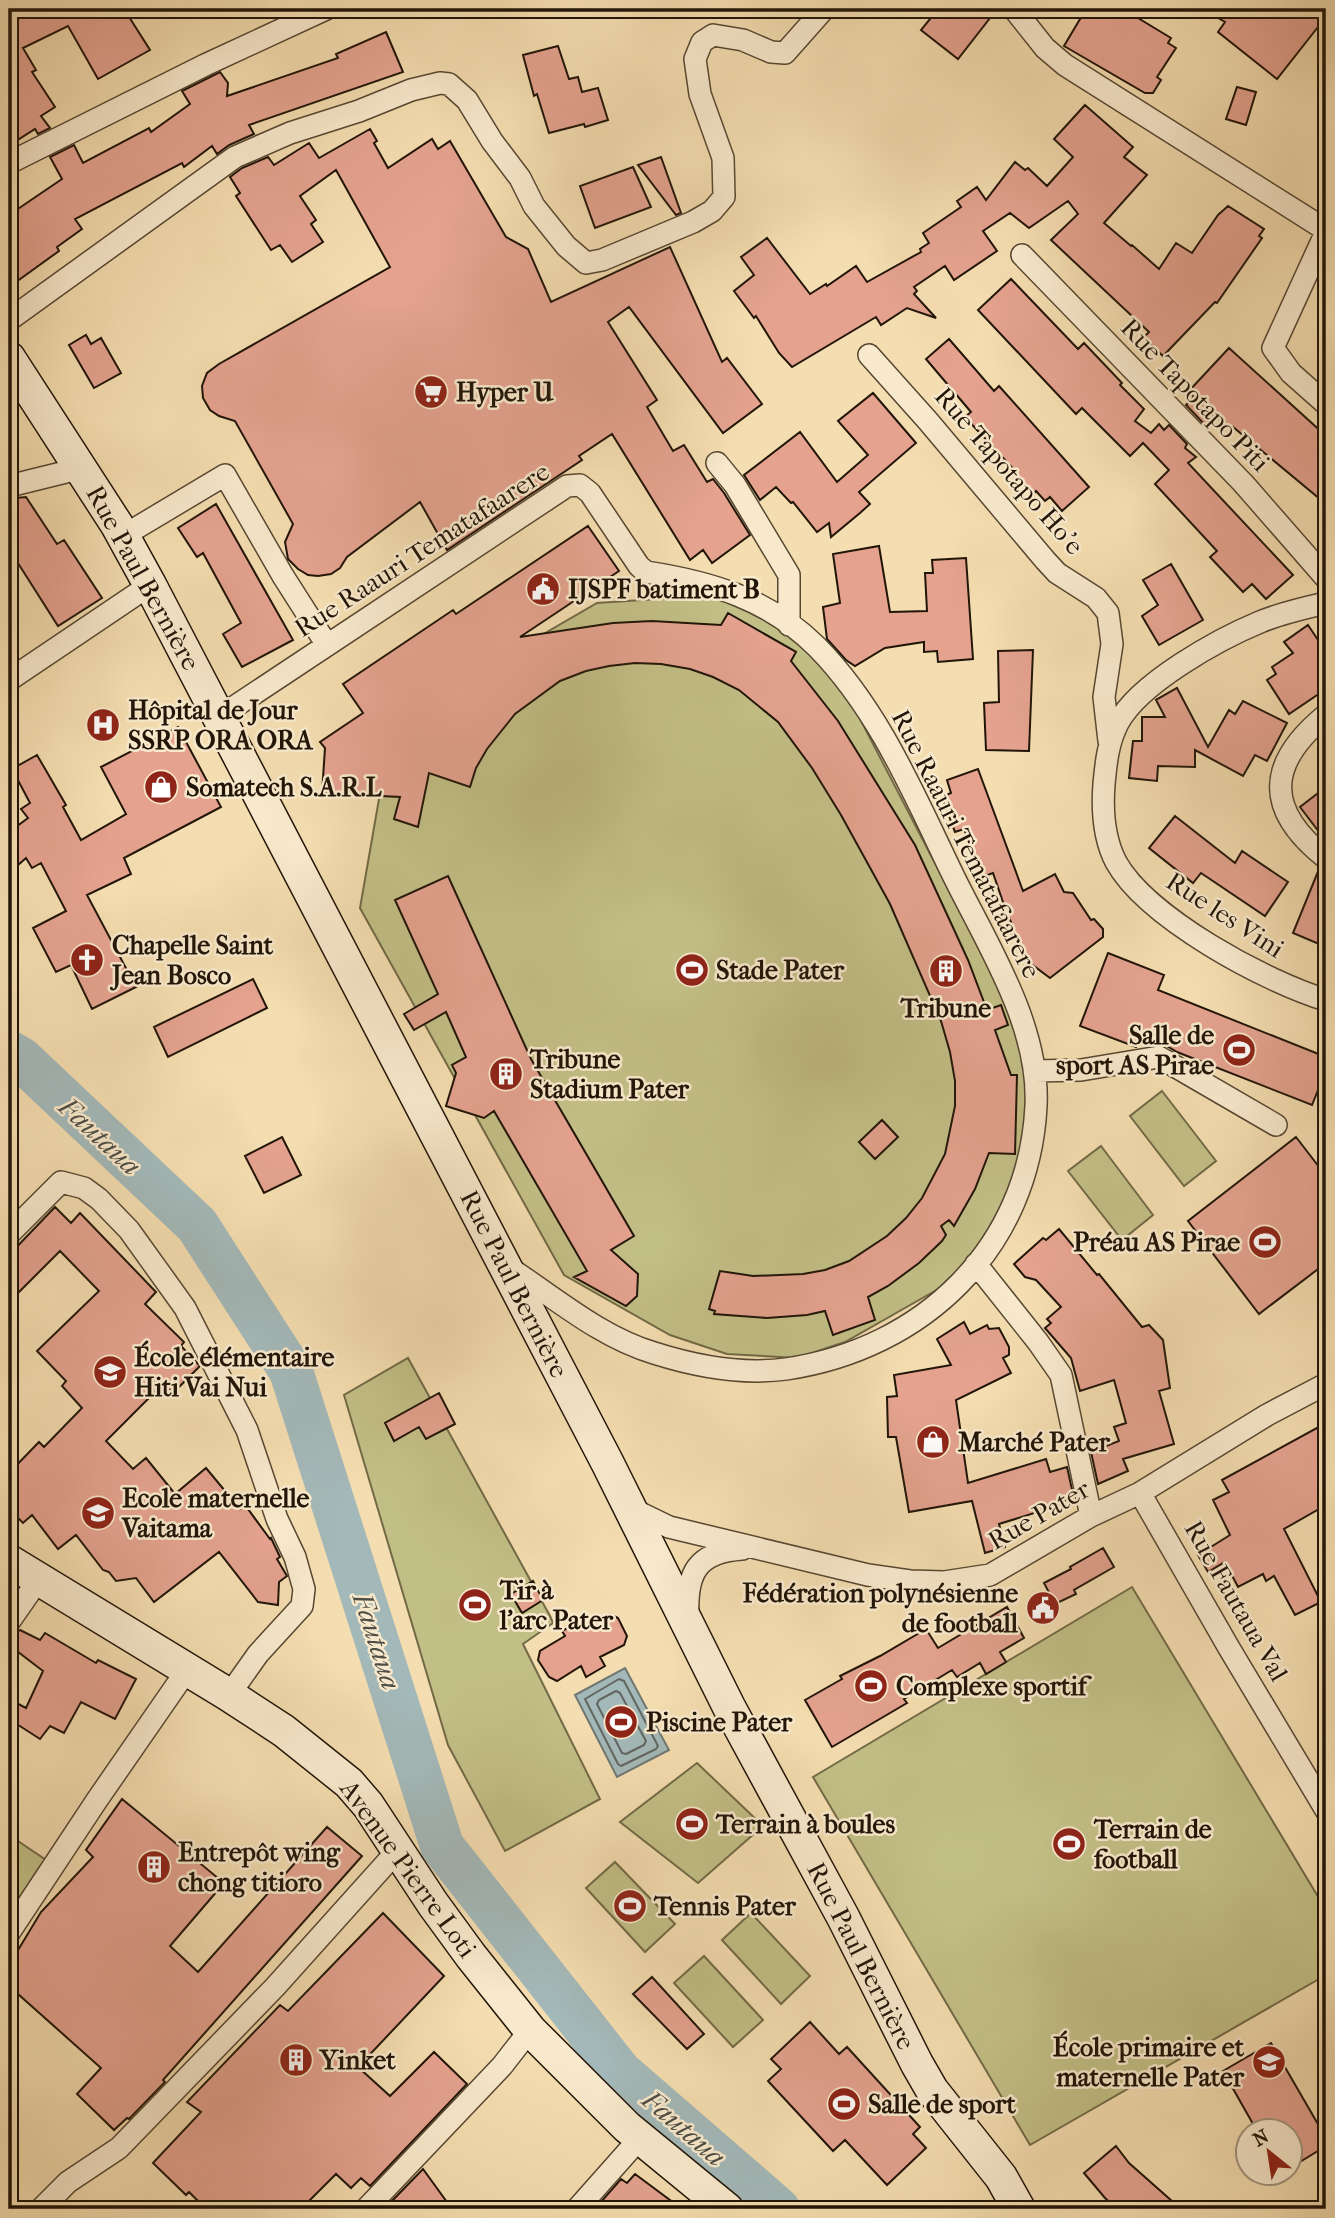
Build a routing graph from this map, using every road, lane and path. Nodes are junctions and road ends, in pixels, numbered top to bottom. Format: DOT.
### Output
graph roads {
  1 [pos="326,9"];
  2 [pos="824,9"];
  3 [pos="1014,9"];
  4 [pos="9,163"];
  5 [pos="1326,231"];
  6 [pos="1021,255"];
  7 [pos="9,320"];
  8 [pos="869,355"];
  9 [pos="9,358"];
  10 [pos="1326,404"];
  11 [pos="718,463"];
  12 [pos="82,468"];
  13 [pos="9,486"];
  14 [pos="123,536"];
  15 [pos="1326,578"];
  16 [pos="150,585"];
  17 [pos="1326,603"];
  18 [pos="789,625"];
  19 [pos="327,645"];
  20 [pos="9,680"];
  21 [pos="1326,715"];
  22 [pos="219,717"];
  23 [pos="1110,743"];
  24 [pos="1326,858"];
  25 [pos="1326,1000"];
  26 [pos="1035,1071"];
  27 [pos="1276,1125"];
  28 [pos="9,1234"];
  29 [pos="504,1264"];
  30 [pos="976,1264"];
  31 [pos="1326,1384"];
  32 [pos="1140,1493"];
  33 [pos="630,1508"];
  34 [pos="1091,1516"];
  35 [pos="751,1548"];
  36 [pos="9,1561"];
  37 [pos="39,1579"];
  38 [pos="9,1622"];
  39 [pos="689,1625"];
  40 [pos="187,1670"];
  41 [pos="229,1695"];
  42 [pos="1326,1810"];
  43 [pos="398,1850"];
  44 [pos="9,1933"];
  45 [pos="530,2030"];
  46 [pos="640,2138"];
  47 [pos="41,2209"];
  48 [pos="366,2209"];
  49 [pos="577,2209"];
  50 [pos="727,2209"];
  51 [pos="1019,2209"];
  1 -- 4 [label="street"];
  2 -- 7 [label="street"];
  3 -- 5 [label="street"];
  5 -- 10 [label="street"];
  6 -- 15 [label="street, Rue Tapotapo Piti"];
  8 -- 23 [label="street, Rue Tapotapo Ho'e"];
  9 -- 12 [label="main road, Rue Paul Bernière"];
  11 -- 18 [label="street"];
  12 -- 13 [label="street"];
  12 -- 14 [label="main road, Rue Paul Bernière"];
  14 -- 16 [label="main road, Rue Paul Bernière"];
  14 -- 19 [label="street"];
  16 -- 20 [label="street"];
  16 -- 22 [label="main road, Rue Paul Bernière"];
  17 -- 23 [label="street, Rue les Vini"];
  18 -- 19 [label="street, Rue Raauri Tematafaarere"];
  18 -- 26 [label="street, Rue Raauri Tematafaarere"];
  19 -- 22 [label="street, Rue Raauri Tematafaarere"];
  21 -- 24 [label="street"];
  22 -- 29 [label="main road, Rue Paul Bernière"];
  23 -- 25 [label="street, Rue les Vini"];
  26 -- 27 [label="street"];
  26 -- 30 [label="street, Rue Raauri Tematafaarere"];
  28 -- 41 [label="street"];
  29 -- 30 [label="street, Rue Raauri Tematafaarere"];
  29 -- 33 [label="main road, Rue Paul Bernière"];
  30 -- 34 [label="street"];
  31 -- 32 [label="street, Rue Pater"];
  32 -- 34 [label="street, Rue Pater"];
  32 -- 42 [label="street, Rue Fautaua Val"];
  33 -- 35 [label="street, Rue Pater"];
  33 -- 39 [label="main road, Rue Paul Bernière"];
  34 -- 35 [label="street, Rue Pater"];
  35 -- 39 [label="street, Rue Pater"];
  36 -- 37 [label="main road, Avenue Pierre Loti"];
  37 -- 38 [label="street"];
  37 -- 40 [label="main road, Avenue Pierre Loti"];
  39 -- 51 [label="main road, Rue Paul Bernière"];
  40 -- 41 [label="main road, Avenue Pierre Loti"];
  40 -- 44 [label="street"];
  41 -- 43 [label="main road, Avenue Pierre Loti"];
  43 -- 45 [label="main road, Avenue Pierre Loti"];
  43 -- 47 [label="street"];
  45 -- 46 [label="main road, Avenue Pierre Loti"];
  45 -- 48 [label="street"];
  46 -- 49 [label="street"];
  46 -- 50 [label="main road, Avenue Pierre Loti"];
}
